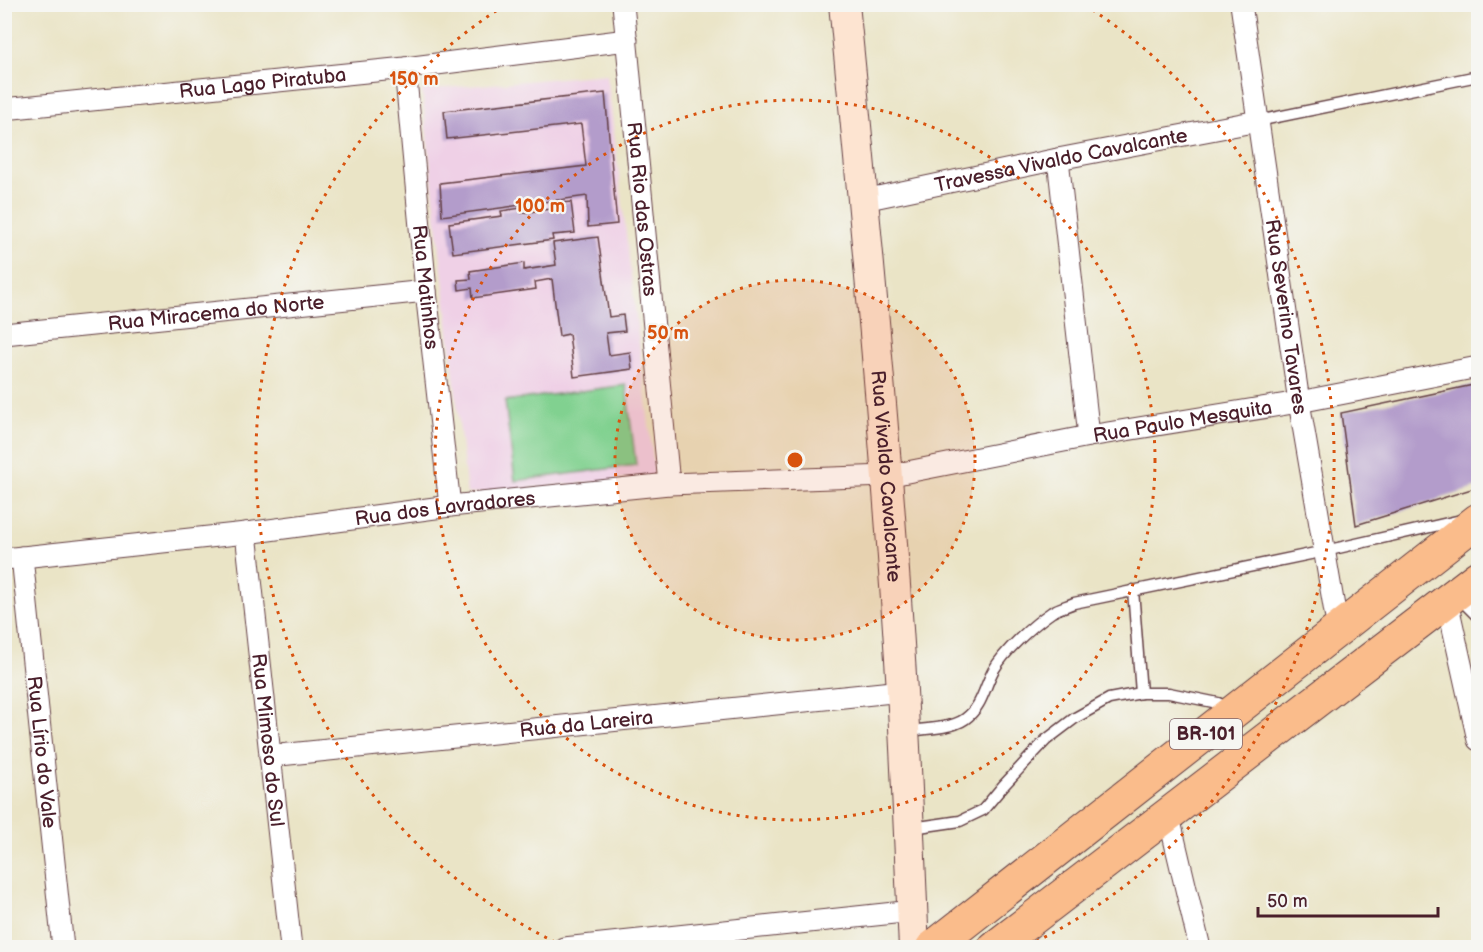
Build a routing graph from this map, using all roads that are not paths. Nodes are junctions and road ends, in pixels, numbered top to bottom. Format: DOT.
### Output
graph roads {
  1 [pos="623,4"];
  2 [pos="844,4"];
  3 [pos="1241,4"];
  4 [pos="627,40"];
  5 [pos="405,68"];
  6 [pos="1479,76"];
  7 [pos="4,109"];
  8 [pos="1258,121"];
  9 [pos="1058,159"];
  10 [pos="864,200"];
  11 [pos="426,291"];
  12 [pos="4,334"];
  13 [pos="1479,367"];
  14 [pos="1299,402"];
  15 [pos="1089,436"];
  16 [pos="887,476"];
  17 [pos="669,484"];
  18 [pos="450,506"];
  19 [pos="1479,518"];
  20 [pos="246,532"];
  21 [pos="1325,551"];
  22 [pos="13,558"];
  23 [pos="1133,590"];
  24 [pos="1460,591"];
  25 [pos="1479,617"];
  26 [pos="1338,630"];
  27 [pos="902,691"];
  28 [pos="1141,693"];
  29 [pos="1235,711"];
  30 [pos="904,731"];
  31 [pos="1479,740"];
  32 [pos="270,756"];
  33 [pos="1168,813"];
  34 [pos="908,828"];
  35 [pos="913,911"];
  36 [pos="998,946"];
  37 [pos="63,948"];
  38 [pos="291,948"];
  39 [pos="564,948"];
  40 [pos="914,948"];
  41 [pos="932,948"];
  42 [pos="1200,948"];
  1 -- 4 [label="street, Rua Rio das Ostras"];
  2 -- 10 [label="main road, Rua Vivaldo Cavalcante"];
  3 -- 8 [label="street, Rua Severino Tavares"];
  4 -- 5 [label="street, Rua Lago Piratuba"];
  4 -- 17 [label="street, Rua Rio das Ostras"];
  5 -- 7 [label="street, Rua Lago Piratuba"];
  5 -- 11 [label="street, Rua Matinhos"];
  6 -- 8 [label="lane"];
  8 -- 9 [label="street, Travessa Vivaldo Cavalcante"];
  8 -- 14 [label="street, Rua Severino Tavares"];
  9 -- 10 [label="street, Travessa Vivaldo Cavalcante"];
  9 -- 15 [label="street"];
  10 -- 16 [label="main road, Rua Vivaldo Cavalcante"];
  11 -- 12 [label="street, Rua Miracema do Norte"];
  11 -- 18 [label="street, Rua Matinhos"];
  13 -- 14 [label="street, Rua Paulo Mesquita"];
  14 -- 15 [label="street, Rua Paulo Mesquita"];
  14 -- 21 [label="street, Rua Severino Tavares"];
  15 -- 16 [label="street, Rua Paulo Mesquita"];
  16 -- 17 [label="street, Rua dos Lavradores"];
  16 -- 27 [label="main road, Rua Vivaldo Cavalcante"];
  17 -- 18 [label="street, Rua dos Lavradores"];
  18 -- 20 [label="street, Rua dos Lavradores"];
  19 -- 21 [label="lane"];
  19 -- 26 [label="highway, BR-101"];
  20 -- 22 [label="street, Rua dos Lavradores"];
  20 -- 32 [label="street, Rua Mimoso do Sul"];
  21 -- 23 [label="lane"];
  21 -- 26 [label="street, Rua Severino Tavares"];
  22 -- 37 [label="street, Rua Lírio do Vale"];
  23 -- 28 [label="lane"];
  23 -- 30 [label="lane"];
  24 -- 25 [label="lane"];
  24 -- 31 [label="street"];
  24 -- 33 [label="highway, BR-101"];
  26 -- 29 [label="highway, BR-101"];
  27 -- 30 [label="main road, Rua Vivaldo Cavalcante"];
  27 -- 32 [label="street, Rua da Lareira"];
  28 -- 29 [label="lane"];
  28 -- 34 [label="lane"];
  29 -- 41 [label="highway, BR-101"];
  30 -- 34 [label="main road, Rua Vivaldo Cavalcante"];
  32 -- 38 [label="street, Rua Mimoso do Sul"];
  33 -- 36 [label="highway, BR-101"];
  33 -- 42 [label="street"];
  34 -- 35 [label="main road, Rua Vivaldo Cavalcante"];
  35 -- 39 [label="street"];
  35 -- 40 [label="main road, Rua Vivaldo Cavalcante"];
}
